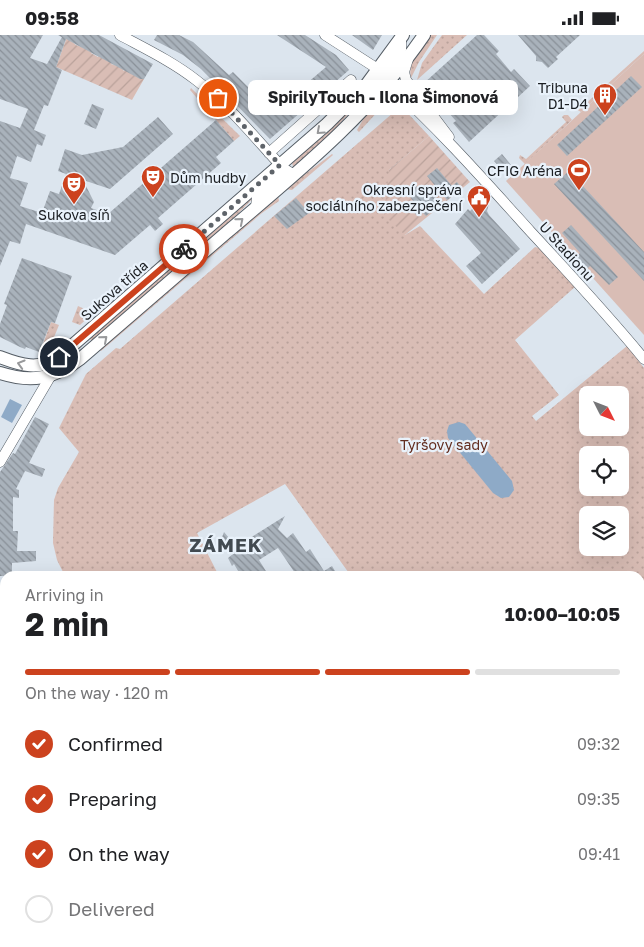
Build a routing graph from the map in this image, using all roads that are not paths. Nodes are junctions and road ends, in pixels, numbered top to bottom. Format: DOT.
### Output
graph roads {
  1 [pos="120,35"];
  2 [pos="325,35"];
  3 [pos="424,35"];
  4 [pos="402,37"];
  5 [pos="408,57"];
  6 [pos="387,76"];
  7 [pos="351,80"];
  8 [pos="411,87"];
  9 [pos="269,153"];
  10 [pos="467,162"];
  11 [pos="280,165"];
  12 [pos="296,173"];
  13 [pos="256,208"];
  14 [pos="0,357"];
  15 [pos="644,359"];
  16 [pos="0,373"];
  17 [pos="50,377"];
  18 [pos="27,379"];
  19 [pos="34,401"];
  20 [pos="0,461"];
  1 -- 9 [label="street"];
  2 -- 6 [label="street"];
  3 -- 5 [label="street, Sukova třída"];
  4 -- 6 [label="street, Sukova třída"];
  5 -- 6 [label="street, Sukova třída"];
  5 -- 8 [label="street, U Stadionu"];
  6 -- 8 [label="street, U Stadionu"];
  6 -- 10 [label="street, U Stadionu"];
  6 -- 11 [label="street, Sukova třída, one-way"];
  6 -- 12 [label="street, Sukova třída"];
  7 -- 9 [label="street"];
  8 -- 10 [label="street, U Stadionu"];
  9 -- 11 [label="street"];
  10 -- 15 [label="street, U Stadionu"];
  11 -- 12 [label="street"];
  11 -- 13 [label="street"];
  11 -- 14 [label="street, Sukova třída, one-way"];
  12 -- 13 [label="street, Sukova třída"];
  17 -- 13 [label="street, Sukova třída, one-way"];
  16 -- 18 [label="street"];
  17 -- 18 [label="street"];
  17 -- 19 [label="street"];
  18 -- 19 [label="street"];
  19 -- 20 [label="street"];
}
